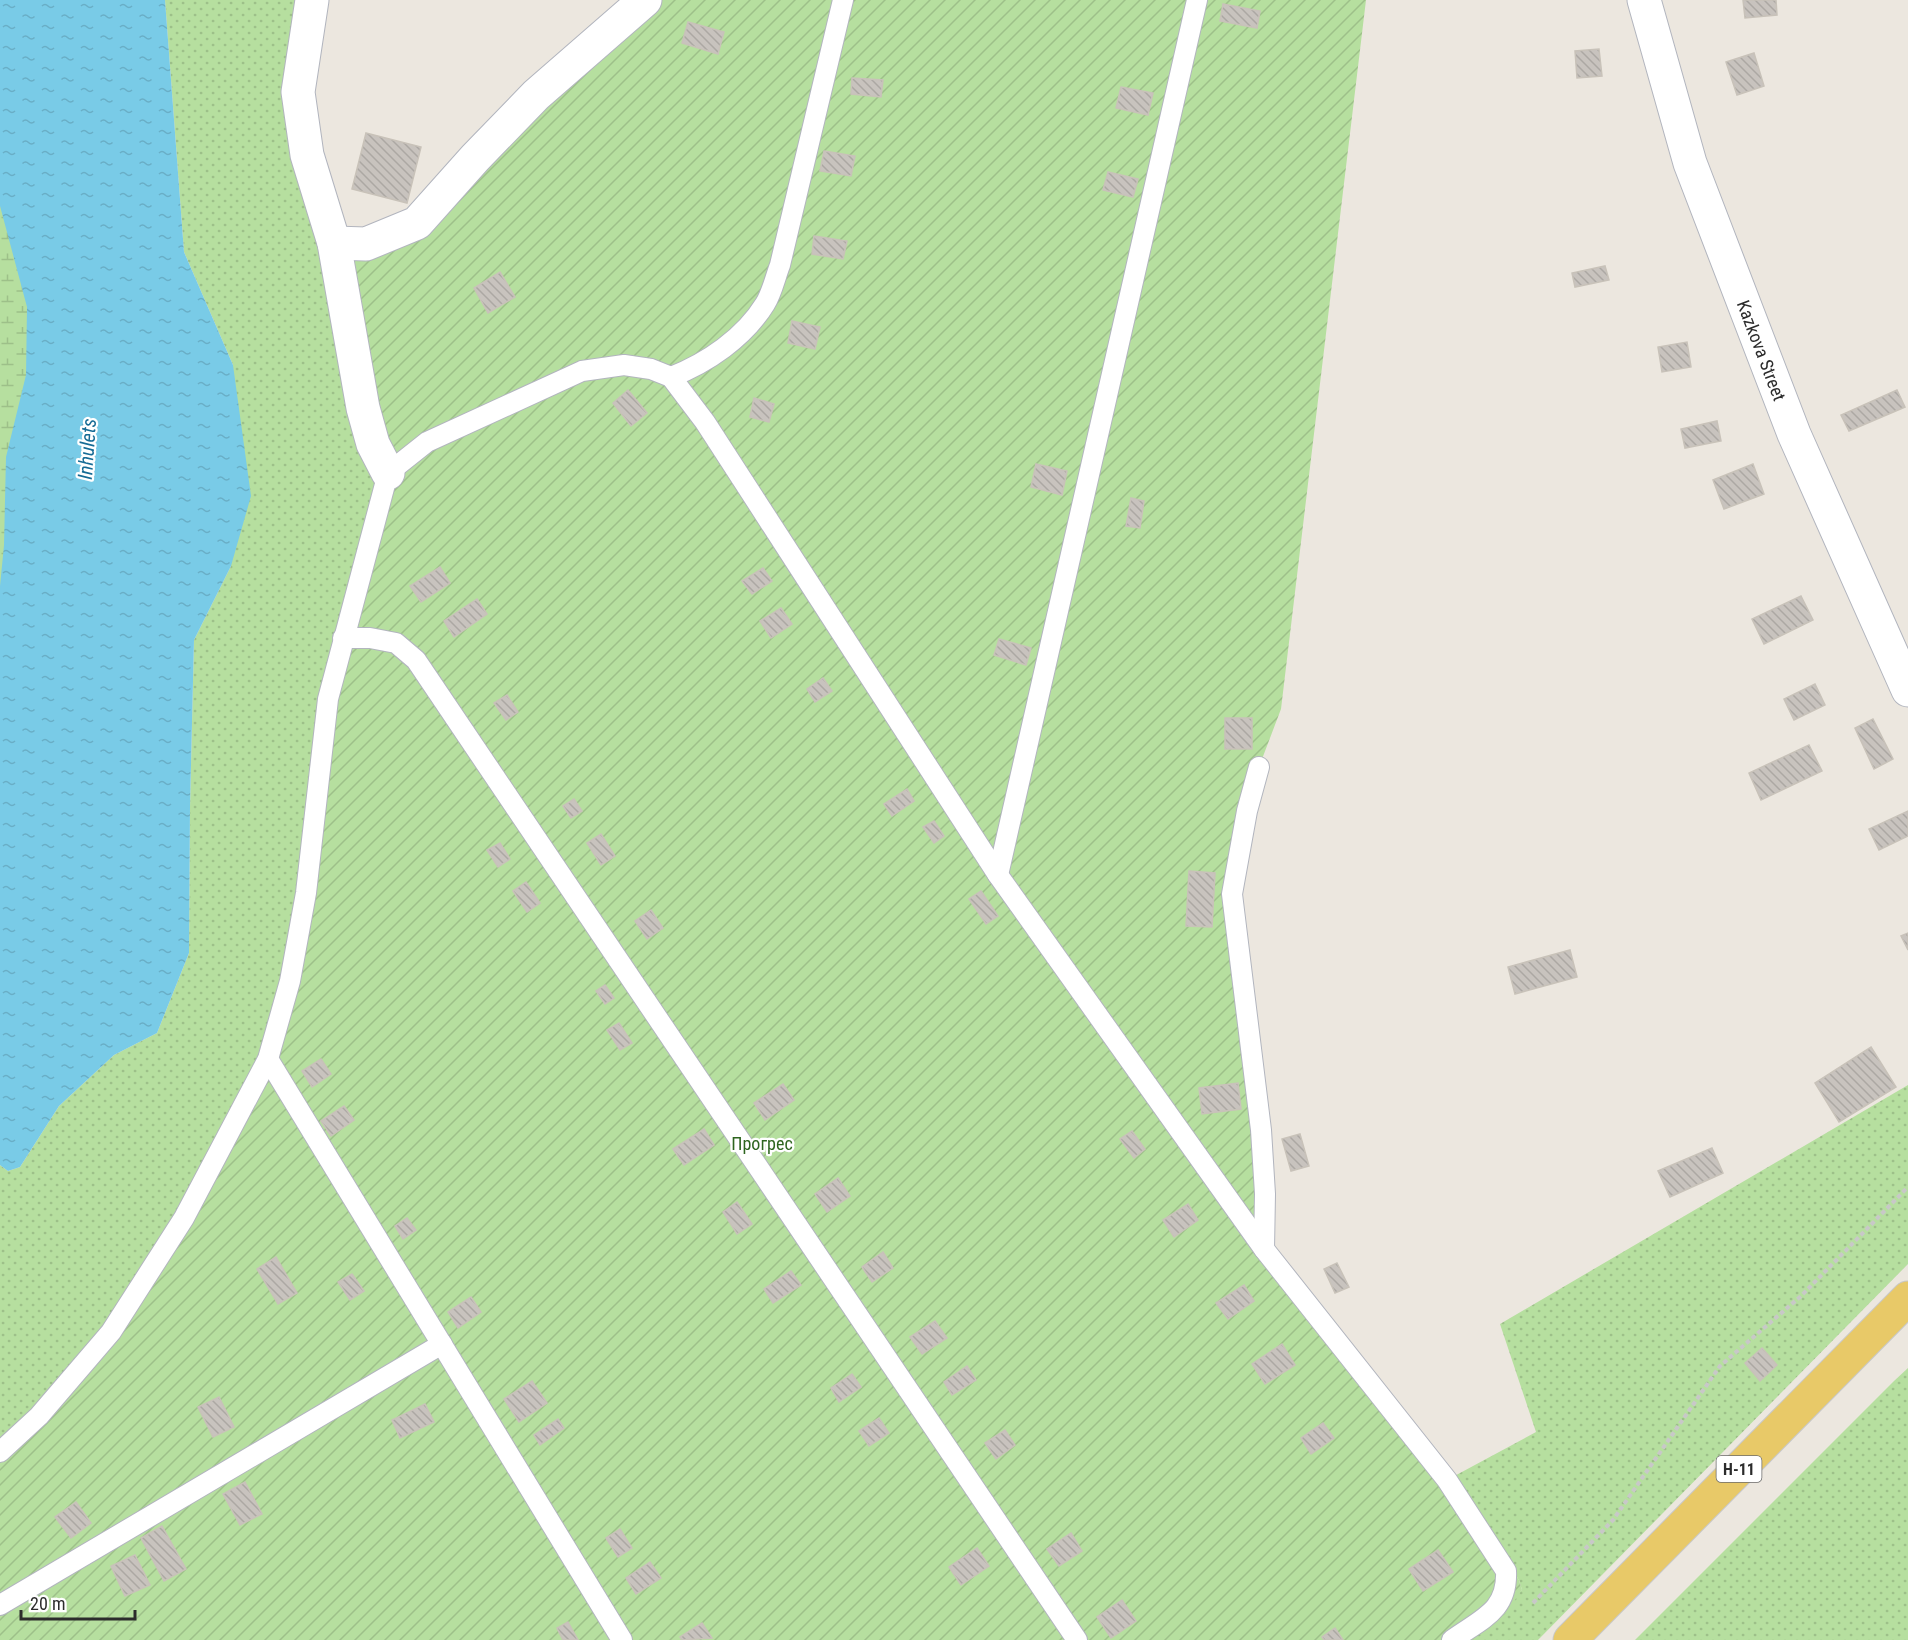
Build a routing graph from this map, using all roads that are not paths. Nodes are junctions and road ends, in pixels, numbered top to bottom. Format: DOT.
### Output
graph roads {
  1 [pos="312,0"];
  2 [pos="645,0"];
  3 [pos="843,0"];
  4 [pos="1197,0"];
  5 [pos="1644,0"];
  6 [pos="334,243"];
  7 [pos="671,377"];
  8 [pos="388,473"];
  9 [pos="343,638"];
  10 [pos="1908,690"];
  11 [pos="1259,767"];
  12 [pos="998,875"];
  13 [pos="268,1059"];
  14 [pos="1264,1250"];
  15 [pos="1908,1298"];
  16 [pos="442,1344"];
  17 [pos="0,1452"];
  18 [pos="0,1605"];
  19 [pos="622,1640"];
  20 [pos="1077,1640"];
  21 [pos="1452,1640"];
  22 [pos="1570,1640"];
  1 -- 6 [label="street"];
  2 -- 6 [label="street"];
  3 -- 7 [label="lane"];
  4 -- 12 [label="lane"];
  5 -- 10 [label="street, Kazkova Street"];
  6 -- 8 [label="street"];
  7 -- 8 [label="lane"];
  7 -- 12 [label="lane"];
  8 -- 9 [label="lane"];
  9 -- 13 [label="lane"];
  9 -- 20 [label="lane"];
  11 -- 14 [label="lane"];
  12 -- 14 [label="lane"];
  13 -- 16 [label="lane"];
  13 -- 17 [label="lane"];
  14 -- 21 [label="lane"];
  15 -- 22 [label="main road, Н-11"];
  16 -- 18 [label="lane"];
  16 -- 19 [label="lane"];
}
